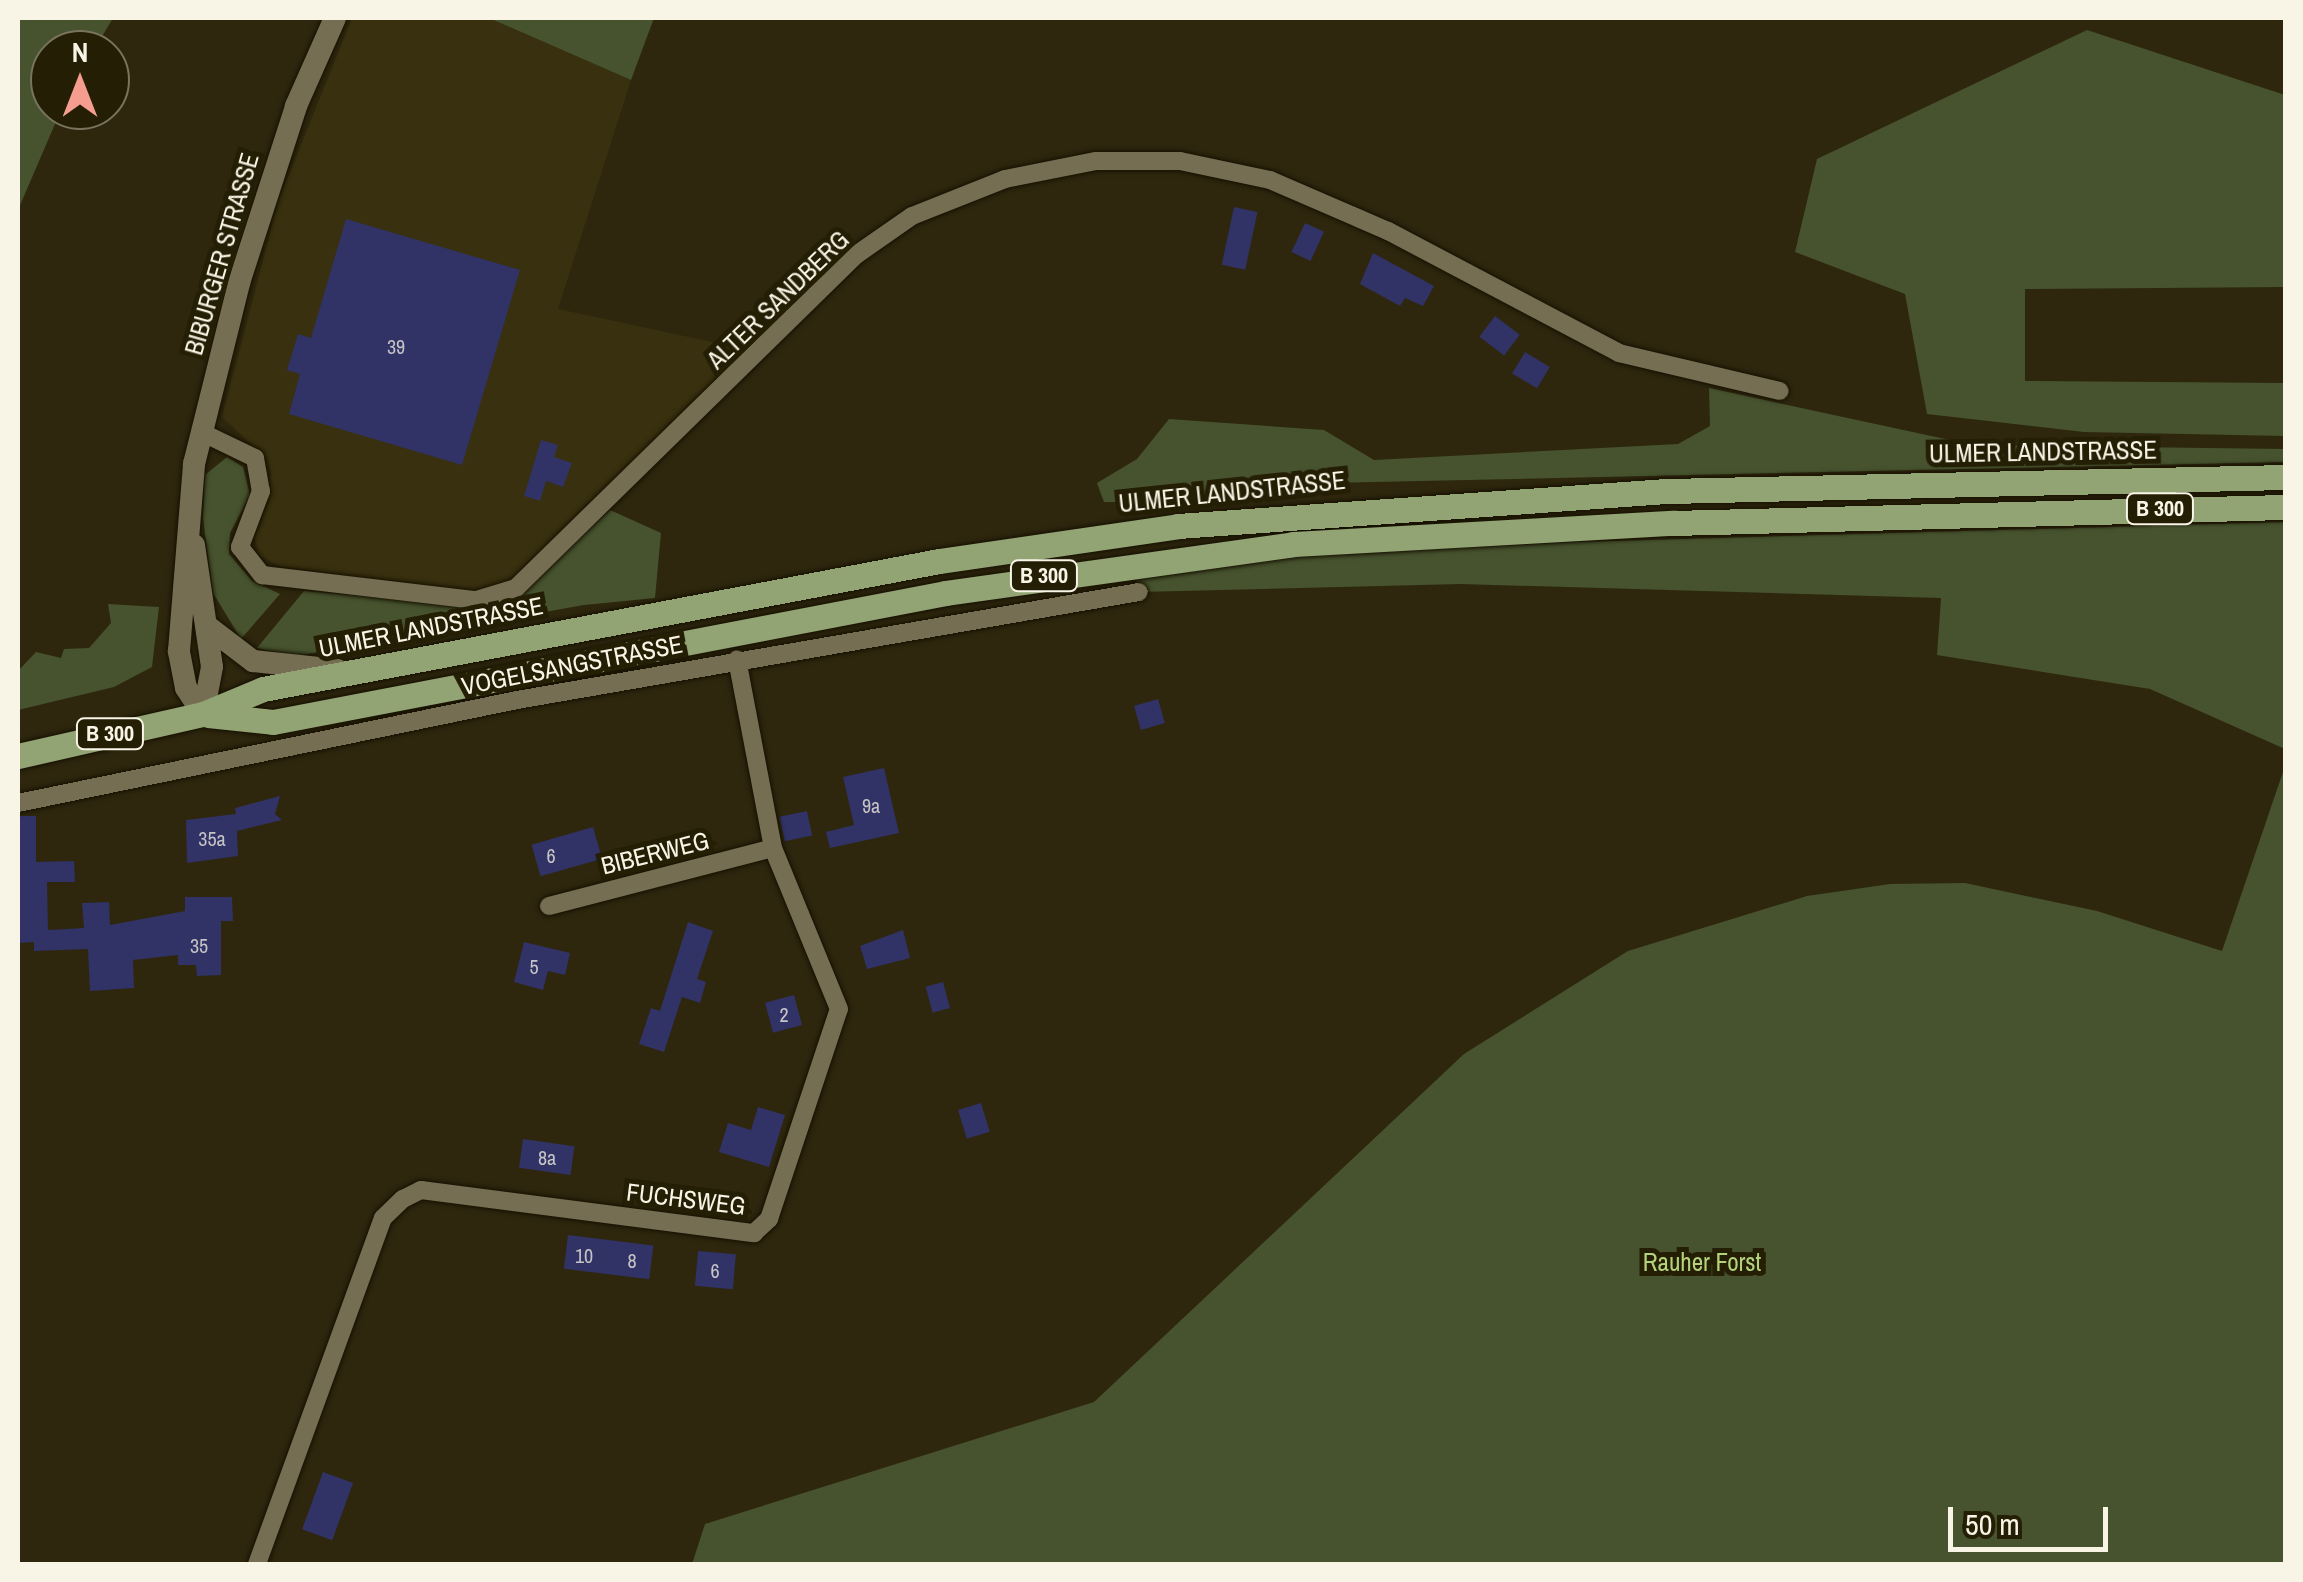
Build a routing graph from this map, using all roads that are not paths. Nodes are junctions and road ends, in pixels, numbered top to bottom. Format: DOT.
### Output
graph roads {
  1 [pos="336,18"];
  2 [pos="1780,391"];
  3 [pos="201,432"];
  4 [pos="2286,477"];
  5 [pos="2286,506"];
  6 [pos="189,514"];
  7 [pos="1139,592"];
  8 [pos="207,626"];
  9 [pos="737,659"];
  10 [pos="356,672"];
  11 [pos="203,714"];
  12 [pos="18,756"];
  13 [pos="18,803"];
  14 [pos="773,848"];
  15 [pos="549,906"];
  16 [pos="258,1564"];
  1 -- 3 [label="street, BIBURGER STRASSE"];
  2 -- 3 [label="street, ALTER SANDBERG"];
  3 -- 6 [label="street, BIBURGER STRASSE"];
  4 -- 10 [label="main road, ULMER LANDSTRASSE / B 300"];
  5 -- 11 [label="main road, ULMER LANDSTRASSE / B 300"];
  6 -- 8 [label="street, BIBURGER STRASSE"];
  6 -- 11 [label="street, BIBURGER STRASSE"];
  7 -- 9 [label="street, VOGELSANGSTRASSE"];
  8 -- 10 [label="street"];
  8 -- 11 [label="street, BIBURGER STRASSE"];
  9 -- 13 [label="street, VOGELSANGSTRASSE"];
  9 -- 14 [label="street, FUCHSWEG"];
  10 -- 11 [label="main road, ULMER LANDSTRASSE / B 300"];
  11 -- 12 [label="main road, ULMER LANDSTRASSE / B 300"];
  14 -- 15 [label="street, BIBERWEG"];
  14 -- 16 [label="street, FUCHSWEG"];
}
